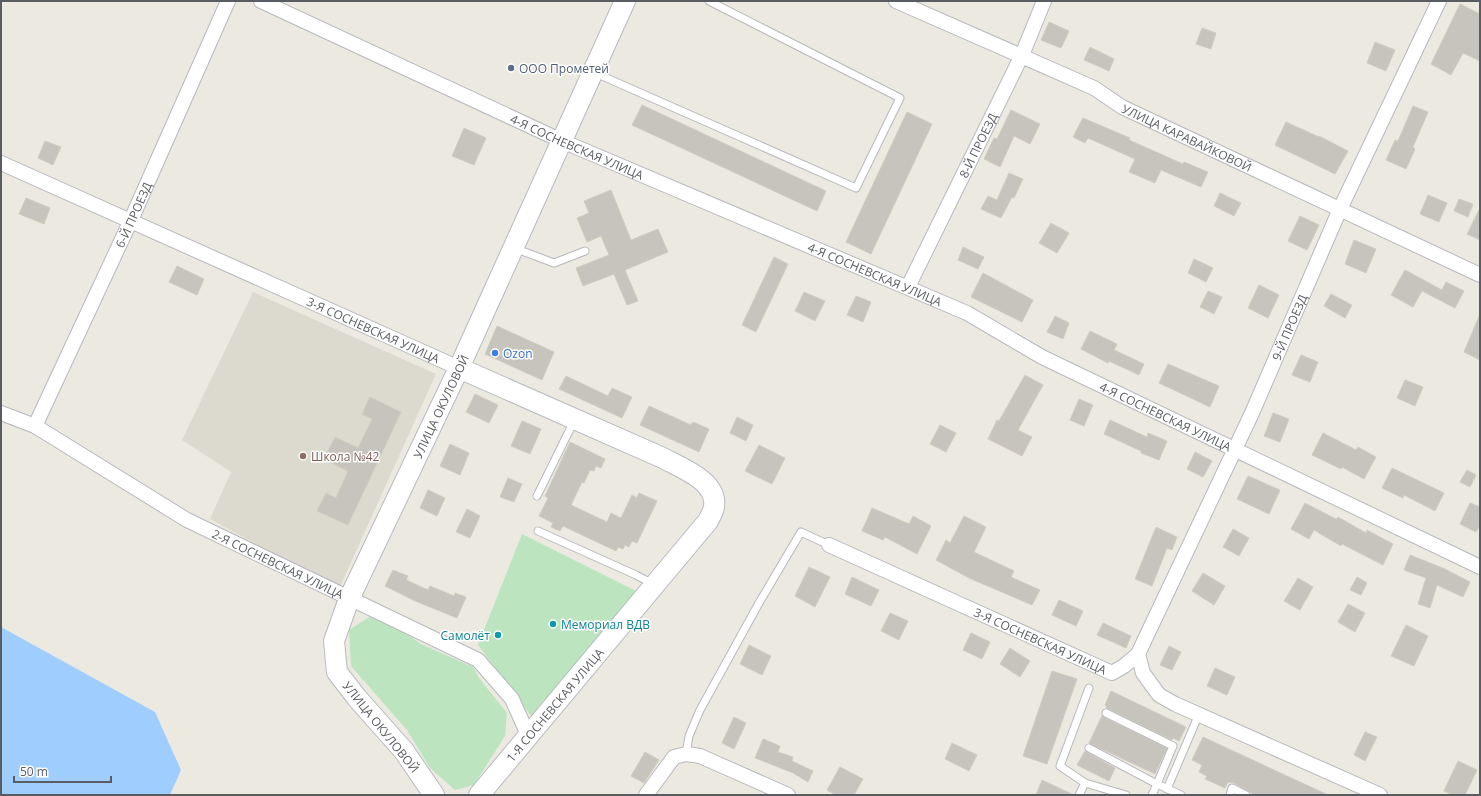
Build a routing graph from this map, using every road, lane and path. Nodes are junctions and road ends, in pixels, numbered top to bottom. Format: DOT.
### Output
graph roads {
  1 [pos="228,1"];
  2 [pos="261,1"];
  3 [pos="626,1"];
  4 [pos="709,1"];
  5 [pos="896,1"];
  6 [pos="1044,1"];
  7 [pos="1439,1"];
  8 [pos="1022,55"];
  9 [pos="593,72"];
  10 [pos="562,141"];
  11 [pos="1,163"];
  12 [pos="1340,209"];
  13 [pos="131,220"];
  14 [pos="513,247"];
  15 [pos="585,252"];
  16 [pos="1480,275"];
  17 [pos="908,287"];
  18 [pos="459,368"];
  19 [pos="1,413"];
  20 [pos="575,419"];
  21 [pos="35,426"];
  22 [pos="1235,450"];
  23 [pos="537,496"];
  24 [pos="708,522"];
  25 [pos="538,531"];
  26 [pos="829,545"];
  27 [pos="1480,567"];
  28 [pos="655,585"];
  29 [pos="349,599"];
  30 [pos="1138,654"];
  31 [pos="1088,688"];
  32 [pos="1106,713"];
  33 [pos="1199,714"];
  34 [pos="529,737"];
  35 [pos="1089,748"];
  36 [pos="686,754"];
  37 [pos="1085,783"];
  38 [pos="1157,784"];
  39 [pos="1167,789"];
  40 [pos="434,795"];
  41 [pos="479,795"];
  42 [pos="646,795"];
  43 [pos="788,795"];
  44 [pos="1079,795"];
  45 [pos="1126,795"];
  46 [pos="1152,795"];
  47 [pos="1181,795"];
  48 [pos="1230,795"];
  49 [pos="1246,795"];
  50 [pos="1380,795"];
  1 -- 13 [label="street, 6-Й ПРОЕЗД"];
  2 -- 10 [label="street, 4-Я СОСНЕВСКАЯ УЛИЦА"];
  3 -- 9 [label="main road, УЛИЦА ОКУЛОВОЙ"];
  4 -- 9 [label="lane"];
  5 -- 8 [label="street, УЛИЦА КАРАВАЙКОВОЙ"];
  6 -- 8 [label="street, 8-Й ПРОЕЗД"];
  7 -- 12 [label="street, 9-Й ПРОЕЗД"];
  8 -- 12 [label="street, УЛИЦА КАРАВАЙКОВОЙ"];
  8 -- 17 [label="street, 8-Й ПРОЕЗД"];
  9 -- 10 [label="main road, УЛИЦА ОКУЛОВОЙ"];
  10 -- 14 [label="main road, УЛИЦА ОКУЛОВОЙ"];
  10 -- 17 [label="street, 4-Я СОСНЕВСКАЯ УЛИЦА"];
  11 -- 13 [label="street, 3-Я СОСНЕВСКАЯ УЛИЦА"];
  12 -- 16 [label="street, УЛИЦА КАРАВАЙКОВОЙ"];
  12 -- 22 [label="street, 9-Й ПРОЕЗД"];
  13 -- 18 [label="street, 3-Я СОСНЕВСКАЯ УЛИЦА"];
  13 -- 21 [label="street, 6-Й ПРОЕЗД"];
  14 -- 15 [label="lane"];
  14 -- 18 [label="main road, УЛИЦА ОКУЛОВОЙ"];
  17 -- 22 [label="street, 4-Я СОСНЕВСКАЯ УЛИЦА"];
  18 -- 20 [label="main road, 3-Я СОСНЕВСКАЯ УЛИЦА"];
  18 -- 29 [label="main road, УЛИЦА ОКУЛОВОЙ"];
  19 -- 21 [label="street, 2-Я СОСНЕВСКАЯ УЛИЦА"];
  20 -- 23 [label="lane"];
  20 -- 24 [label="main road, 3-Я СОСНЕВСКАЯ УЛИЦА"];
  21 -- 29 [label="street, 2-Я СОСНЕВСКАЯ УЛИЦА"];
  22 -- 27 [label="street, 4-Я СОСНЕВСКАЯ УЛИЦА"];
  22 -- 30 [label="street, 9-Й ПРОЕЗД"];
  24 -- 28 [label="main road, 1-Я СОСНЕВСКАЯ УЛИЦА"];
  25 -- 28 [label="lane"];
  26 -- 30 [label="street, 3-Я СОСНЕВСКАЯ УЛИЦА"];
  26 -- 36 [label="lane"];
  28 -- 34 [label="main road, 1-Я СОСНЕВСКАЯ УЛИЦА"];
  29 -- 34 [label="street, 2-Я СОСНЕВСКАЯ УЛИЦА"];
  29 -- 40 [label="main road, УЛИЦА ОКУЛОВОЙ"];
  30 -- 33 [label="street"];
  31 -- 37 [label="lane"];
  32 -- 38 [label="lane"];
  33 -- 39 [label="lane"];
  33 -- 50 [label="street"];
  34 -- 41 [label="main road, 1-Я СОСНЕВСКАЯ УЛИЦА"];
  35 -- 38 [label="lane"];
  36 -- 42 [label="street"];
  36 -- 43 [label="street"];
  37 -- 44 [label="lane"];
  37 -- 45 [label="lane"];
  38 -- 39 [label="lane"];
  38 -- 46 [label="lane"];
  39 -- 47 [label="lane"];
  48 -- 49 [label="lane"];
}
